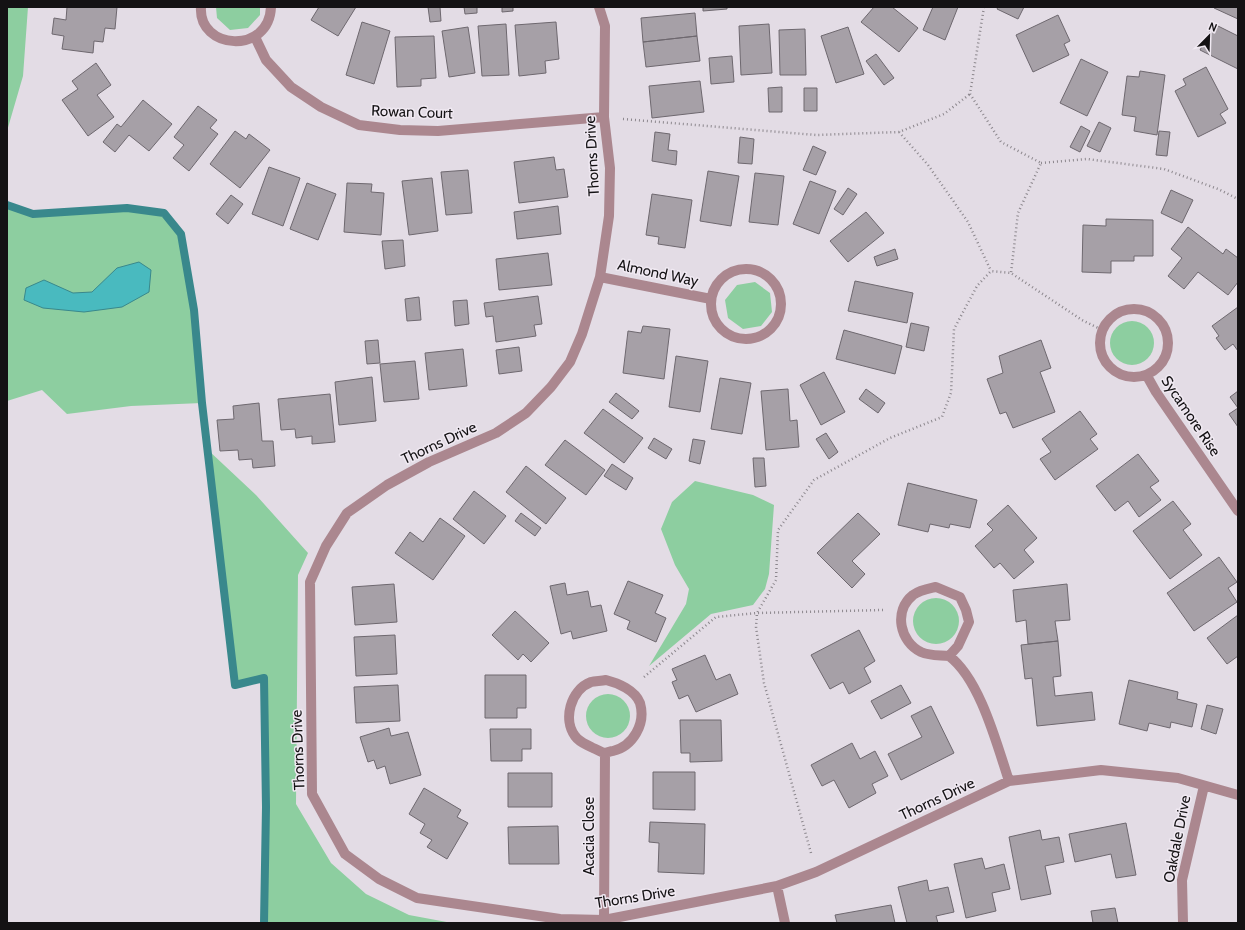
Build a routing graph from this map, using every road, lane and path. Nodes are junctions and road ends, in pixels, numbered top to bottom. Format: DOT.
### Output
graph roads {
  1 [pos="201,7"];
  2 [pos="271,7"];
  3 [pos="599,7"];
  4 [pos="984,7"];
  5 [pos="255,37"];
  6 [pos="970,94"];
  7 [pos="604,117"];
  8 [pos="899,132"];
  9 [pos="1041,163"];
  10 [pos="1238,200"];
  11 [pos="991,271"];
  12 [pos="1011,274"];
  13 [pos="600,277"];
  14 [pos="711,300"];
  15 [pos="1102,330"];
  16 [pos="1147,376"];
  17 [pos="1238,511"];
  18 [pos="904,609"];
  19 [pos="758,613"];
  20 [pos="949,656"];
  21 [pos="628,690"];
  22 [pos="605,753"];
  23 [pos="1010,782"];
  24 [pos="1204,786"];
  25 [pos="1238,795"];
  26 [pos="816,872"];
  27 [pos="777,886"];
  28 [pos="604,920"];
  29 [pos="785,923"];
  30 [pos="1183,923"];
  1 -- 5 [label="street"];
  2 -- 5 [label="street"];
  3 -- 7 [label="street, Thorns Drive"];
  4 -- 6 [label="path"];
  5 -- 7 [label="street, Rowan Court"];
  6 -- 8 [label="path"];
  6 -- 9 [label="path"];
  7 -- 8 [label="path"];
  7 -- 13 [label="street, Thorns Drive"];
  8 -- 11 [label="path"];
  9 -- 10 [label="path"];
  9 -- 12 [label="path"];
  11 -- 12 [label="path"];
  11 -- 19 [label="path"];
  12 -- 15 [label="path"];
  13 -- 14 [label="street, Almond Way"];
  13 -- 28 [label="street, Thorns Drive"];
  14 -- 14 [label="street, Almond Way"];
  15 -- 16 [label="street, Sycamore Rise"];
  15 -- 16 [label="street, Sycamore Rise"];
  16 -- 17 [label="street, Sycamore Rise"];
  18 -- 19 [label="path"];
  18 -- 20 [label="street"];
  18 -- 20 [label="street"];
  19 -- 21 [label="path"];
  19 -- 26 [label="path"];
  20 -- 23 [label="street"];
  21 -- 22 [label="street"];
  21 -- 22 [label="street"];
  22 -- 28 [label="street, Acacia Close"];
  23 -- 24 [label="street, Thorns Drive"];
  23 -- 26 [label="street, Thorns Drive"];
  24 -- 25 [label="street, Thorns Drive"];
  24 -- 30 [label="street, Oakdale Drive"];
  26 -- 27 [label="street, Thorns Drive"];
  27 -- 28 [label="street, Thorns Drive"];
  27 -- 29 [label="street"];
}
